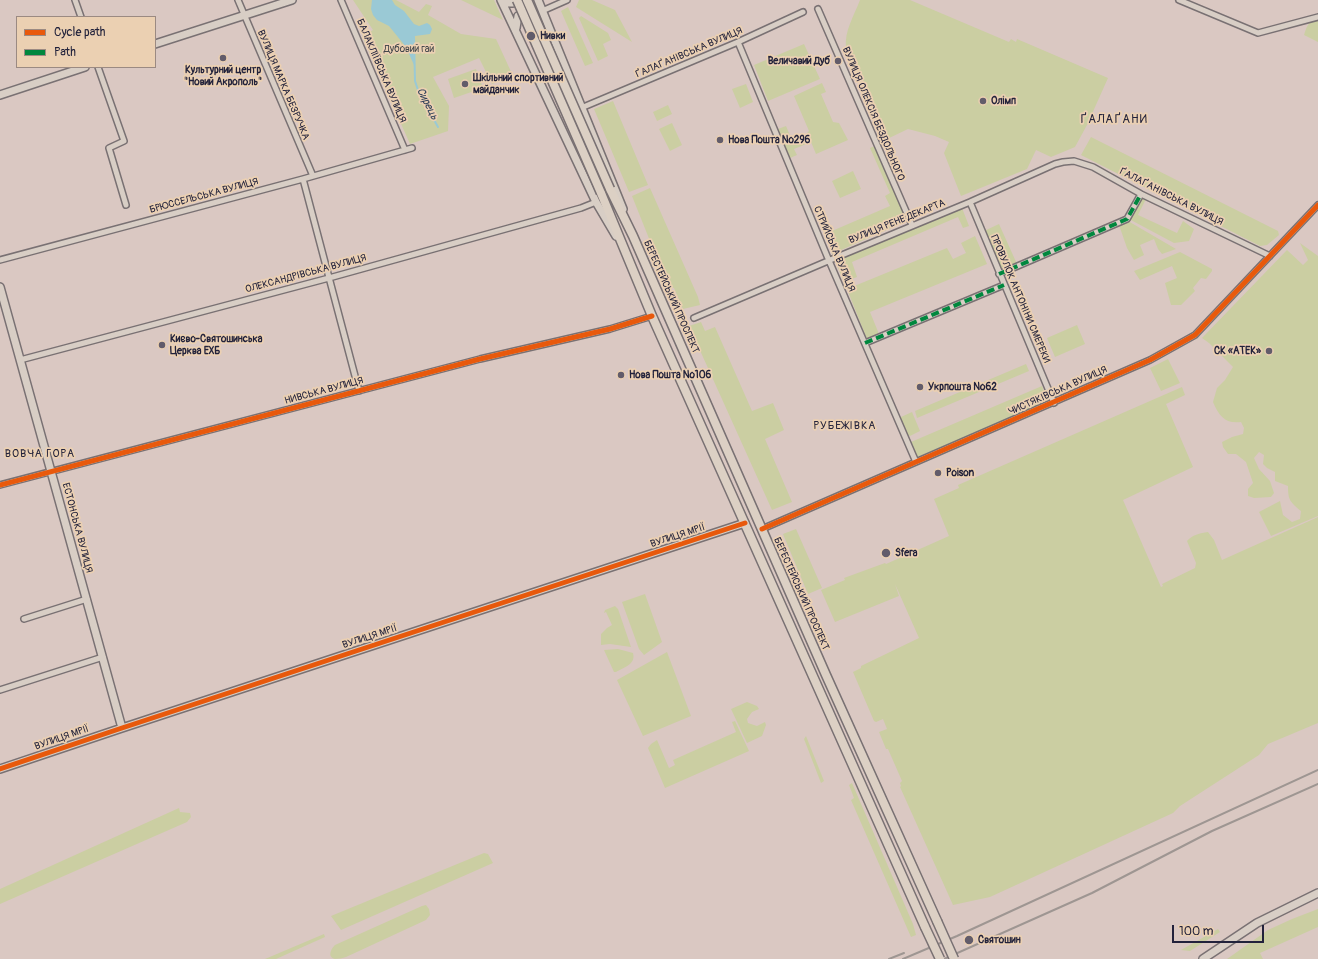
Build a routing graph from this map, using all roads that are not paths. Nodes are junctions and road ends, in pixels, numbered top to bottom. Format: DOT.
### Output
graph roads {
  1 [pos="75,0"];
  2 [pos="238,0"];
  3 [pos="292,0"];
  4 [pos="341,0"];
  5 [pos="502,0"];
  6 [pos="527,0"];
  7 [pos="538,0"];
  8 [pos="567,0"];
  9 [pos="1179,0"];
  10 [pos="515,2"];
  11 [pos="818,9"];
  12 [pos="532,10"];
  13 [pos="803,12"];
  14 [pos="543,13"];
  15 [pos="244,15"];
  16 [pos="81,16"];
  17 [pos="518,16"];
  18 [pos="1318,17"];
  19 [pos="516,29"];
  20 [pos="738,42"];
  21 [pos="156,44"];
  22 [pos="82,68"];
  23 [pos="98,68"];
  24 [pos="0,95"];
  25 [pos="581,108"];
  26 [pos="412,148"];
  27 [pos="405,150"];
  28 [pos="1063,162"];
  29 [pos="313,176"];
  30 [pos="303,179"];
  31 [pos="1141,194"];
  32 [pos="596,202"];
  33 [pos="970,202"];
  34 [pos="126,205"];
  35 [pos="1318,205"];
  36 [pos="912,226"];
  37 [pos="633,236"];
  38 [pos="627,255"];
  39 [pos="1270,256"];
  40 [pos="0,260"];
  41 [pos="829,260"];
  42 [pos="999,274"];
  43 [pos="329,278"];
  44 [pos="1004,285"];
  45 [pos="0,287"];
  46 [pos="652,316"];
  47 [pos="694,318"];
  48 [pos="865,343"];
  49 [pos="20,360"];
  50 [pos="359,391"];
  51 [pos="1054,403"];
  52 [pos="916,462"];
  53 [pos="51,471"];
  54 [pos="0,485"];
  55 [pos="745,523"];
  56 [pos="762,529"];
  57 [pos="87,599"];
  58 [pos="24,619"];
  59 [pos="103,657"];
  60 [pos="0,690"];
  61 [pos="122,728"];
  62 [pos="0,769"];
  63 [pos="1318,893"];
  64 [pos="940,959"];
  65 [pos="954,959"];
  66 [pos="1203,959"];
  1 -- 16 [label="street"];
  2 -- 15 [label="street, ВУЛИЦЯ МАРКА БЕЗРУЧКА"];
  3 -- 15 [label="street"];
  4 -- 27 [label="street, БАЛАКЛІЇВСЬКА ВУЛИЦЯ"];
  5 -- 10 [label="street"];
  5 -- 19 [label="street"];
  6 -- 37 [label="main road, БЕРЕСТЕЙСЬКИЙ ПРОСПЕКТ, bridge"];
  7 -- 14 [label="street, БЕРЕСТЕЙСЬКИЙ ПРОСПЕКТ"];
  8 -- 14 [label="street"];
  9 -- 18 [label="street"];
  10 -- 38 [label="main road, bridge"];
  11 -- 36 [label="street, ВУЛИЦЯ ОЛЕКСІЯ БЕЗДОЛЬНОГО"];
  12 -- 14 [label="street"];
  13 -- 20 [label="street, ҐАЛАҐАНІВСЬКА ВУЛИЦЯ"];
  14 -- 25 [label="street, БЕРЕСТЕЙСЬКИЙ ПРОСПЕКТ"];
  15 -- 21 [label="street"];
  15 -- 29 [label="street, ВУЛИЦЯ МАРКА БЕЗРУЧКА"];
  17 -- 19 [label="street"];
  19 -- 32 [label="street"];
  20 -- 25 [label="street, ҐАЛАҐАНІВСЬКА ВУЛИЦЯ"];
  20 -- 41 [label="street, СТРИЙСЬКА ВУЛИЦЯ"];
  22 -- 24 [label="street"];
  23 -- 34 [label="street"];
  25 -- 37 [label="street, БЕРЕСТЕЙСЬКИЙ ПРОСПЕКТ"];
  26 -- 27 [label="street, БРЮССЕЛЬСЬКА ВУЛИЦЯ"];
  27 -- 29 [label="street, БРЮССЕЛЬСЬКА ВУЛИЦЯ"];
  28 -- 31 [label="street, ҐАЛАҐАНІВСЬКА ВУЛИЦЯ"];
  28 -- 33 [label="street, ВУЛИЦЯ РЕНЕ ДЕКАРТА"];
  29 -- 30 [label="street, БРЮССЕЛЬСЬКА ВУЛИЦЯ"];
  30 -- 40 [label="street, БРЮССЕЛЬСЬКА ВУЛИЦЯ"];
  30 -- 43 [label="street"];
  31 -- 39 [label="street, ҐАЛАҐАНІВСЬКА ВУЛИЦЯ"];
  31 -- 42 [label="street"];
  32 -- 38 [label="street"];
  32 -- 43 [label="street, ОЛЕКСАНДРІВСЬКА ВУЛИЦЯ"];
  33 -- 36 [label="street, ВУЛИЦЯ РЕНЕ ДЕКАРТА"];
  33 -- 42 [label="street, ПРОВУЛОК АНТОНІНИ СМЕРЕКИ"];
  35 -- 39 [label="street, ЧИСТЯКІВСЬКА ВУЛИЦЯ"];
  36 -- 41 [label="street, ВУЛИЦЯ РЕНЕ ДЕКАРТА"];
  37 -- 56 [label="main road, БЕРЕСТЕЙСЬКИЙ ПРОСПЕКТ"];
  38 -- 46 [label="main road"];
  39 -- 51 [label="street, ЧИСТЯКІВСЬКА ВУЛИЦЯ"];
  41 -- 47 [label="street, ВУЛИЦЯ РЕНЕ ДЕКАРТА"];
  41 -- 48 [label="street, СТРИЙСЬКА ВУЛИЦЯ"];
  42 -- 44 [label="street, ПРОВУЛОК АНТОНІНИ СМЕРЕКИ"];
  43 -- 49 [label="street, ОЛЕКСАНДРІВСЬКА ВУЛИЦЯ"];
  43 -- 50 [label="street"];
  44 -- 48 [label="street"];
  44 -- 51 [label="street, ПРОВУЛОК АНТОНІНИ СМЕРЕКИ"];
  45 -- 49 [label="street, ЕСТОНСЬКА ВУЛИЦЯ"];
  46 -- 50 [label="street, НИВСЬКА ВУЛИЦЯ"];
  46 -- 55 [label="main road"];
  48 -- 52 [label="street, СТРИЙСЬКА ВУЛИЦЯ"];
  49 -- 53 [label="street, ЕСТОНСЬКА ВУЛИЦЯ"];
  50 -- 53 [label="street, НИВСЬКА ВУЛИЦЯ"];
  51 -- 52 [label="street, ЧИСТЯКІВСЬКА ВУЛИЦЯ"];
  52 -- 56 [label="street, ЧИСТЯКІВСЬКА ВУЛИЦЯ"];
  53 -- 54 [label="street, НИВСЬКА ВУЛИЦЯ"];
  53 -- 57 [label="street, ЕСТОНСЬКА ВУЛИЦЯ"];
  55 -- 61 [label="street, ВУЛИЦЯ МРІЇ"];
  55 -- 64 [label="main road, bridge"];
  56 -- 65 [label="main road, БЕРЕСТЕЙСЬКИЙ ПРОСПЕКТ, bridge"];
  57 -- 58 [label="street"];
  57 -- 59 [label="street, ЕСТОНСЬКА ВУЛИЦЯ"];
  59 -- 60 [label="street"];
  59 -- 61 [label="street, ЕСТОНСЬКА ВУЛИЦЯ"];
  61 -- 62 [label="street, ВУЛИЦЯ МРІЇ"];
  63 -- 66 [label="street"];
}
